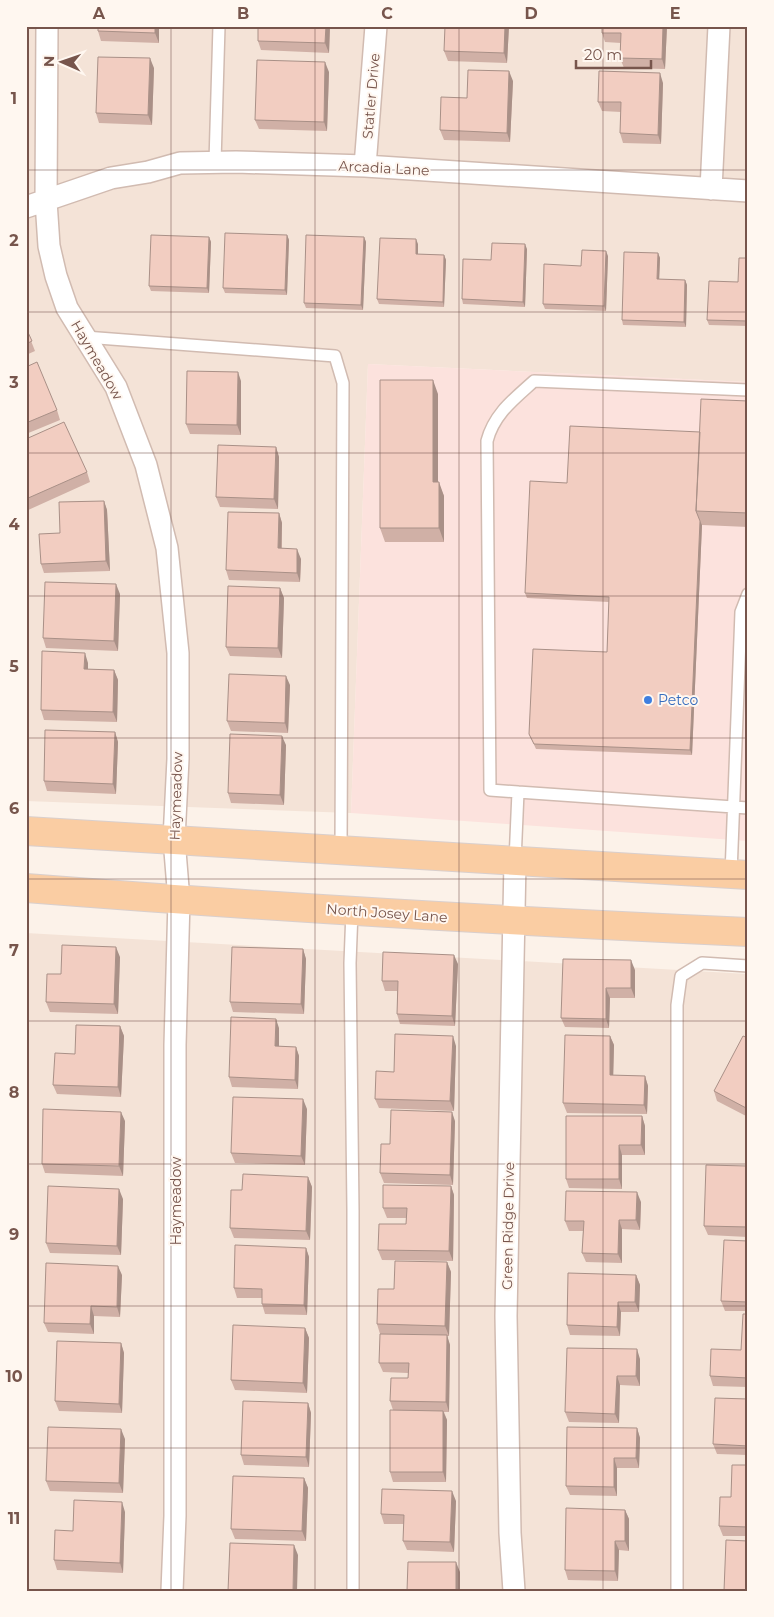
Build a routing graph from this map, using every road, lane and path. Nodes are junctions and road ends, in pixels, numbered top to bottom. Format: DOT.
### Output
graph roads {
  1 [pos="48,26"];
  2 [pos="219,26"];
  3 [pos="376,26"];
  4 [pos="719,26"];
  5 [pos="215,162"];
  6 [pos="365,166"];
  7 [pos="711,189"];
  8 [pos="748,191"];
  9 [pos="36,204"];
  10 [pos="85,337"];
  11 [pos="748,390"];
  12 [pos="748,594"];
  13 [pos="518,792"];
  14 [pos="734,808"];
  15 [pos="748,808"];
  16 [pos="26,831"];
  17 [pos="174,839"];
  18 [pos="341,850"];
  19 [pos="515,861"];
  20 [pos="740,874"];
  21 [pos="26,888"];
  22 [pos="179,900"];
  23 [pos="352,911"];
  24 [pos="514,921"];
  25 [pos="748,932"];
  26 [pos="748,966"];
  27 [pos="172,1591"];
  28 [pos="353,1591"];
  29 [pos="514,1591"];
  30 [pos="677,1591"];
  1 -- 9 [label="street, Haymeadow"];
  2 -- 5 [label="lane"];
  3 -- 6 [label="street, Statler Drive"];
  4 -- 7 [label="street"];
  5 -- 6 [label="street, Arcadia Lane"];
  5 -- 9 [label="street, Arcadia Lane"];
  6 -- 7 [label="street, Arcadia Lane"];
  7 -- 8 [label="street, Arcadia Lane"];
  9 -- 10 [label="street, Haymeadow"];
  10 -- 17 [label="street, Haymeadow"];
  10 -- 18 [label="lane"];
  11 -- 13 [label="lane"];
  12 -- 14 [label="lane"];
  13 -- 14 [label="lane"];
  13 -- 19 [label="lane"];
  14 -- 15 [label="lane"];
  14 -- 20 [label="lane"];
  16 -- 17 [label="main road"];
  17 -- 18 [label="main road"];
  17 -- 22 [label="street, Haymeadow"];
  18 -- 19 [label="main road"];
  19 -- 20 [label="main road"];
  19 -- 24 [label="street, Green Ridge Drive"];
  21 -- 22 [label="main road, North Josey Lane"];
  22 -- 23 [label="main road, North Josey Lane"];
  22 -- 27 [label="street, Haymeadow"];
  23 -- 24 [label="main road, North Josey Lane"];
  23 -- 28 [label="lane"];
  24 -- 25 [label="main road, North Josey Lane"];
  24 -- 29 [label="street, Green Ridge Drive"];
  26 -- 30 [label="lane"];
}
